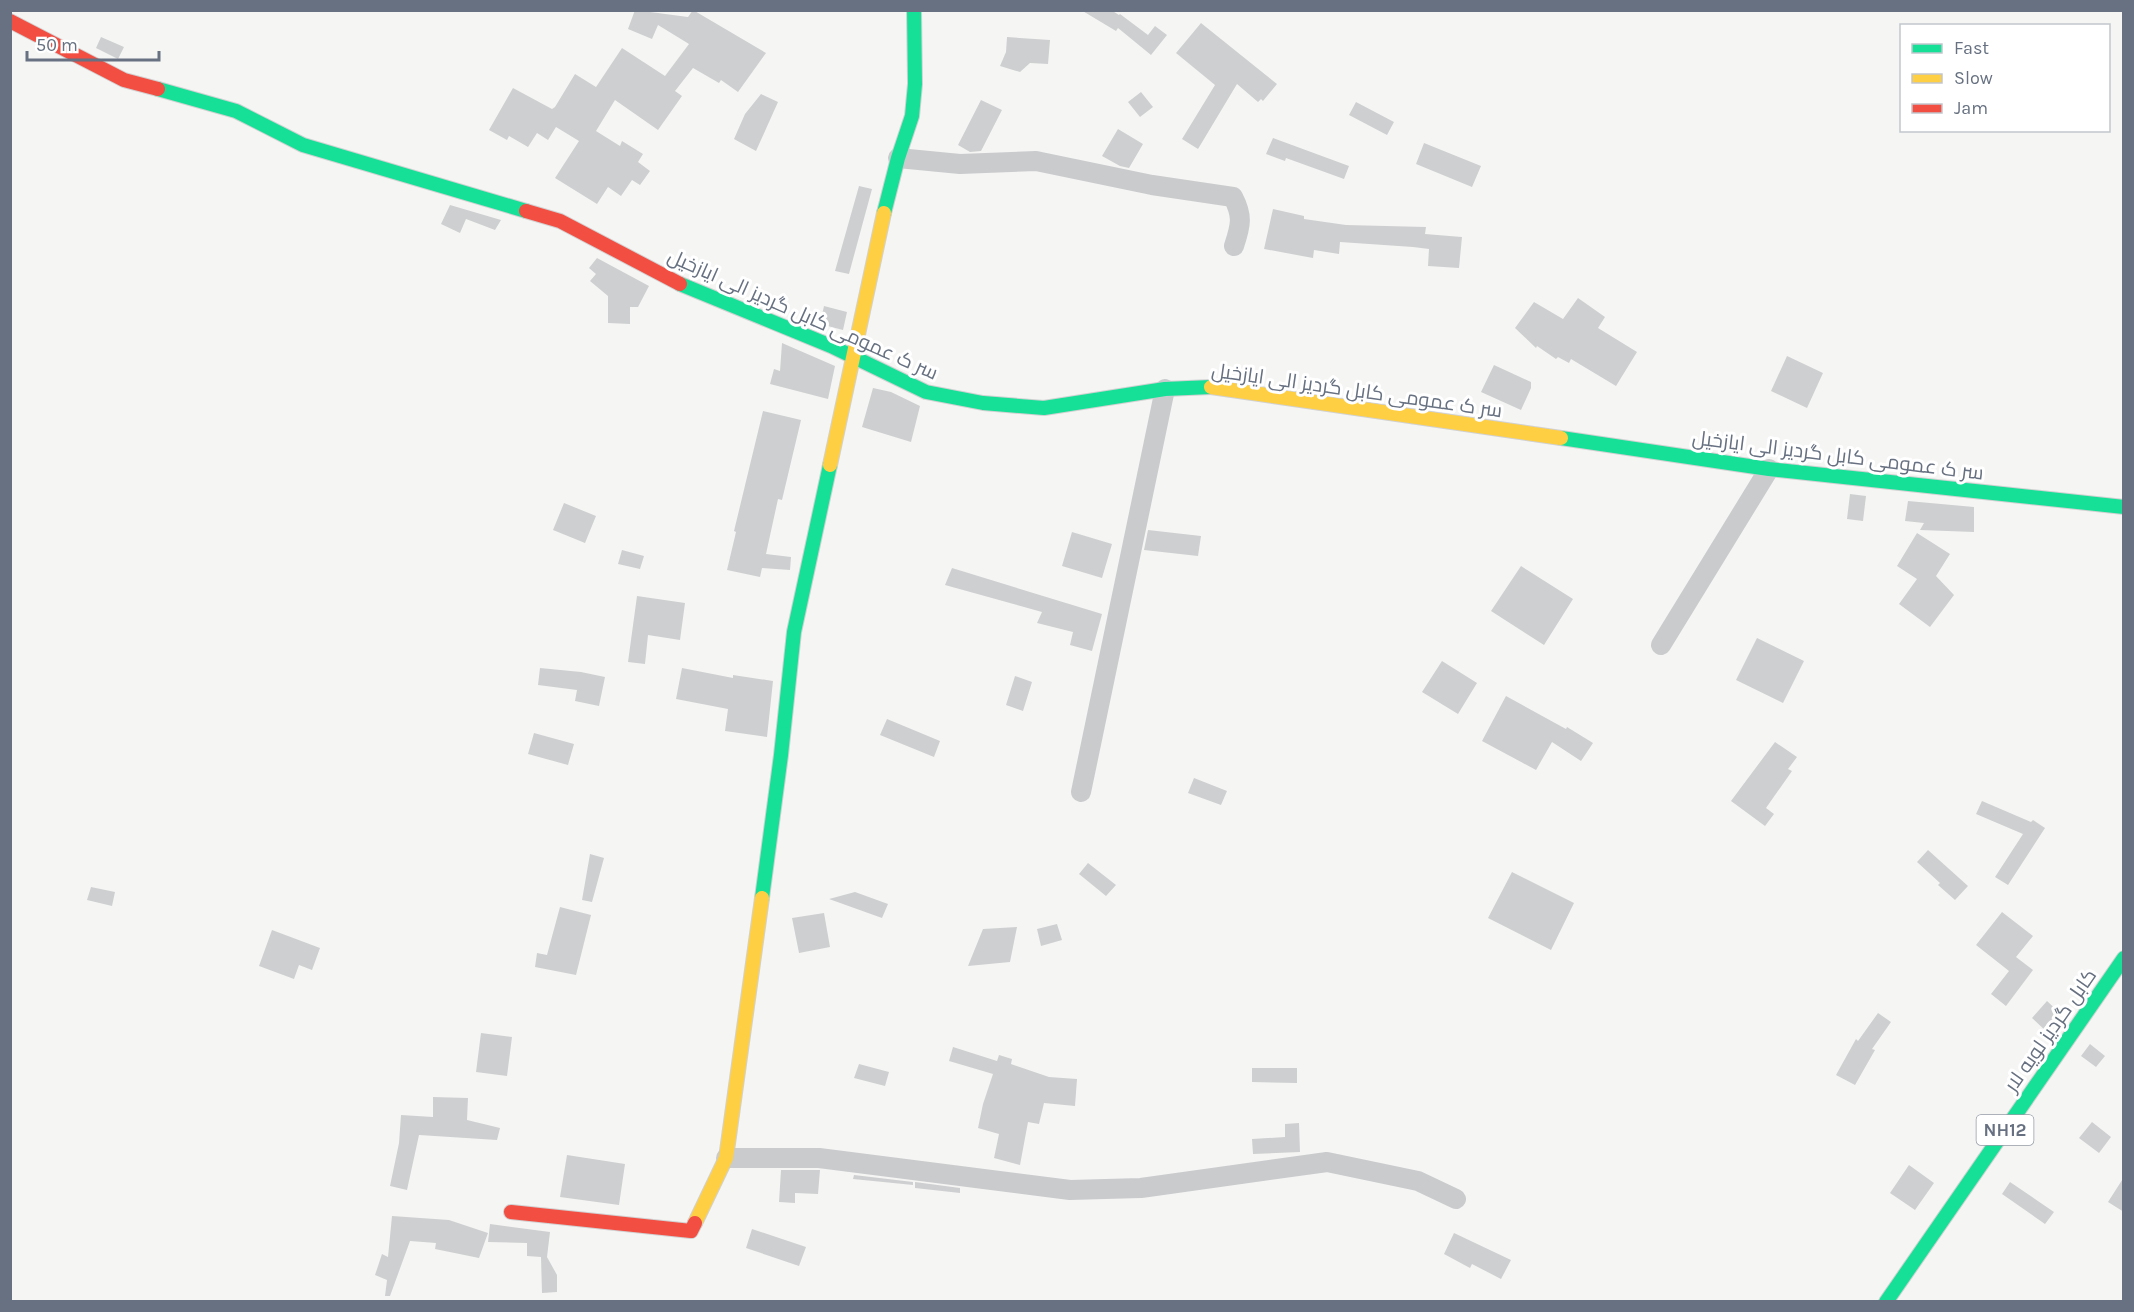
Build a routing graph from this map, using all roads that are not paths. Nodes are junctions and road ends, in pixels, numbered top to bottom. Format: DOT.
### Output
graph roads {
  1 [pos="914,10"];
  2 [pos="10,21"];
  3 [pos="898,158"];
  4 [pos="1234,246"];
  5 [pos="854,358"];
  6 [pos="1165,389"];
  7 [pos="1769,469"];
  8 [pos="2124,507"];
  9 [pos="1661,645"];
  10 [pos="1081,792"];
  11 [pos="2124,958"];
  12 [pos="726,1158"];
  13 [pos="1456,1199"];
  14 [pos="511,1212"];
  15 [pos="1886,1302"];
  1 -- 3 [label="main road"];
  2 -- 5 [label="main road, سر ک عمومی کابل گردیز الی ایازخیل"];
  3 -- 4 [label="street"];
  3 -- 5 [label="main road"];
  5 -- 6 [label="main road, سر ک عمومی کابل گردیز الی ایازخیل"];
  5 -- 12 [label="main road"];
  6 -- 7 [label="main road, سر ک عمومی کابل گردیز الی ایازخیل"];
  6 -- 10 [label="street"];
  7 -- 8 [label="main road, سر ک عمومی کابل گردیز الی ایازخیل"];
  7 -- 9 [label="street"];
  11 -- 15 [label="main road, کابل گردیز لویه لار / NH12"];
  12 -- 13 [label="street"];
  12 -- 14 [label="main road"];
}
